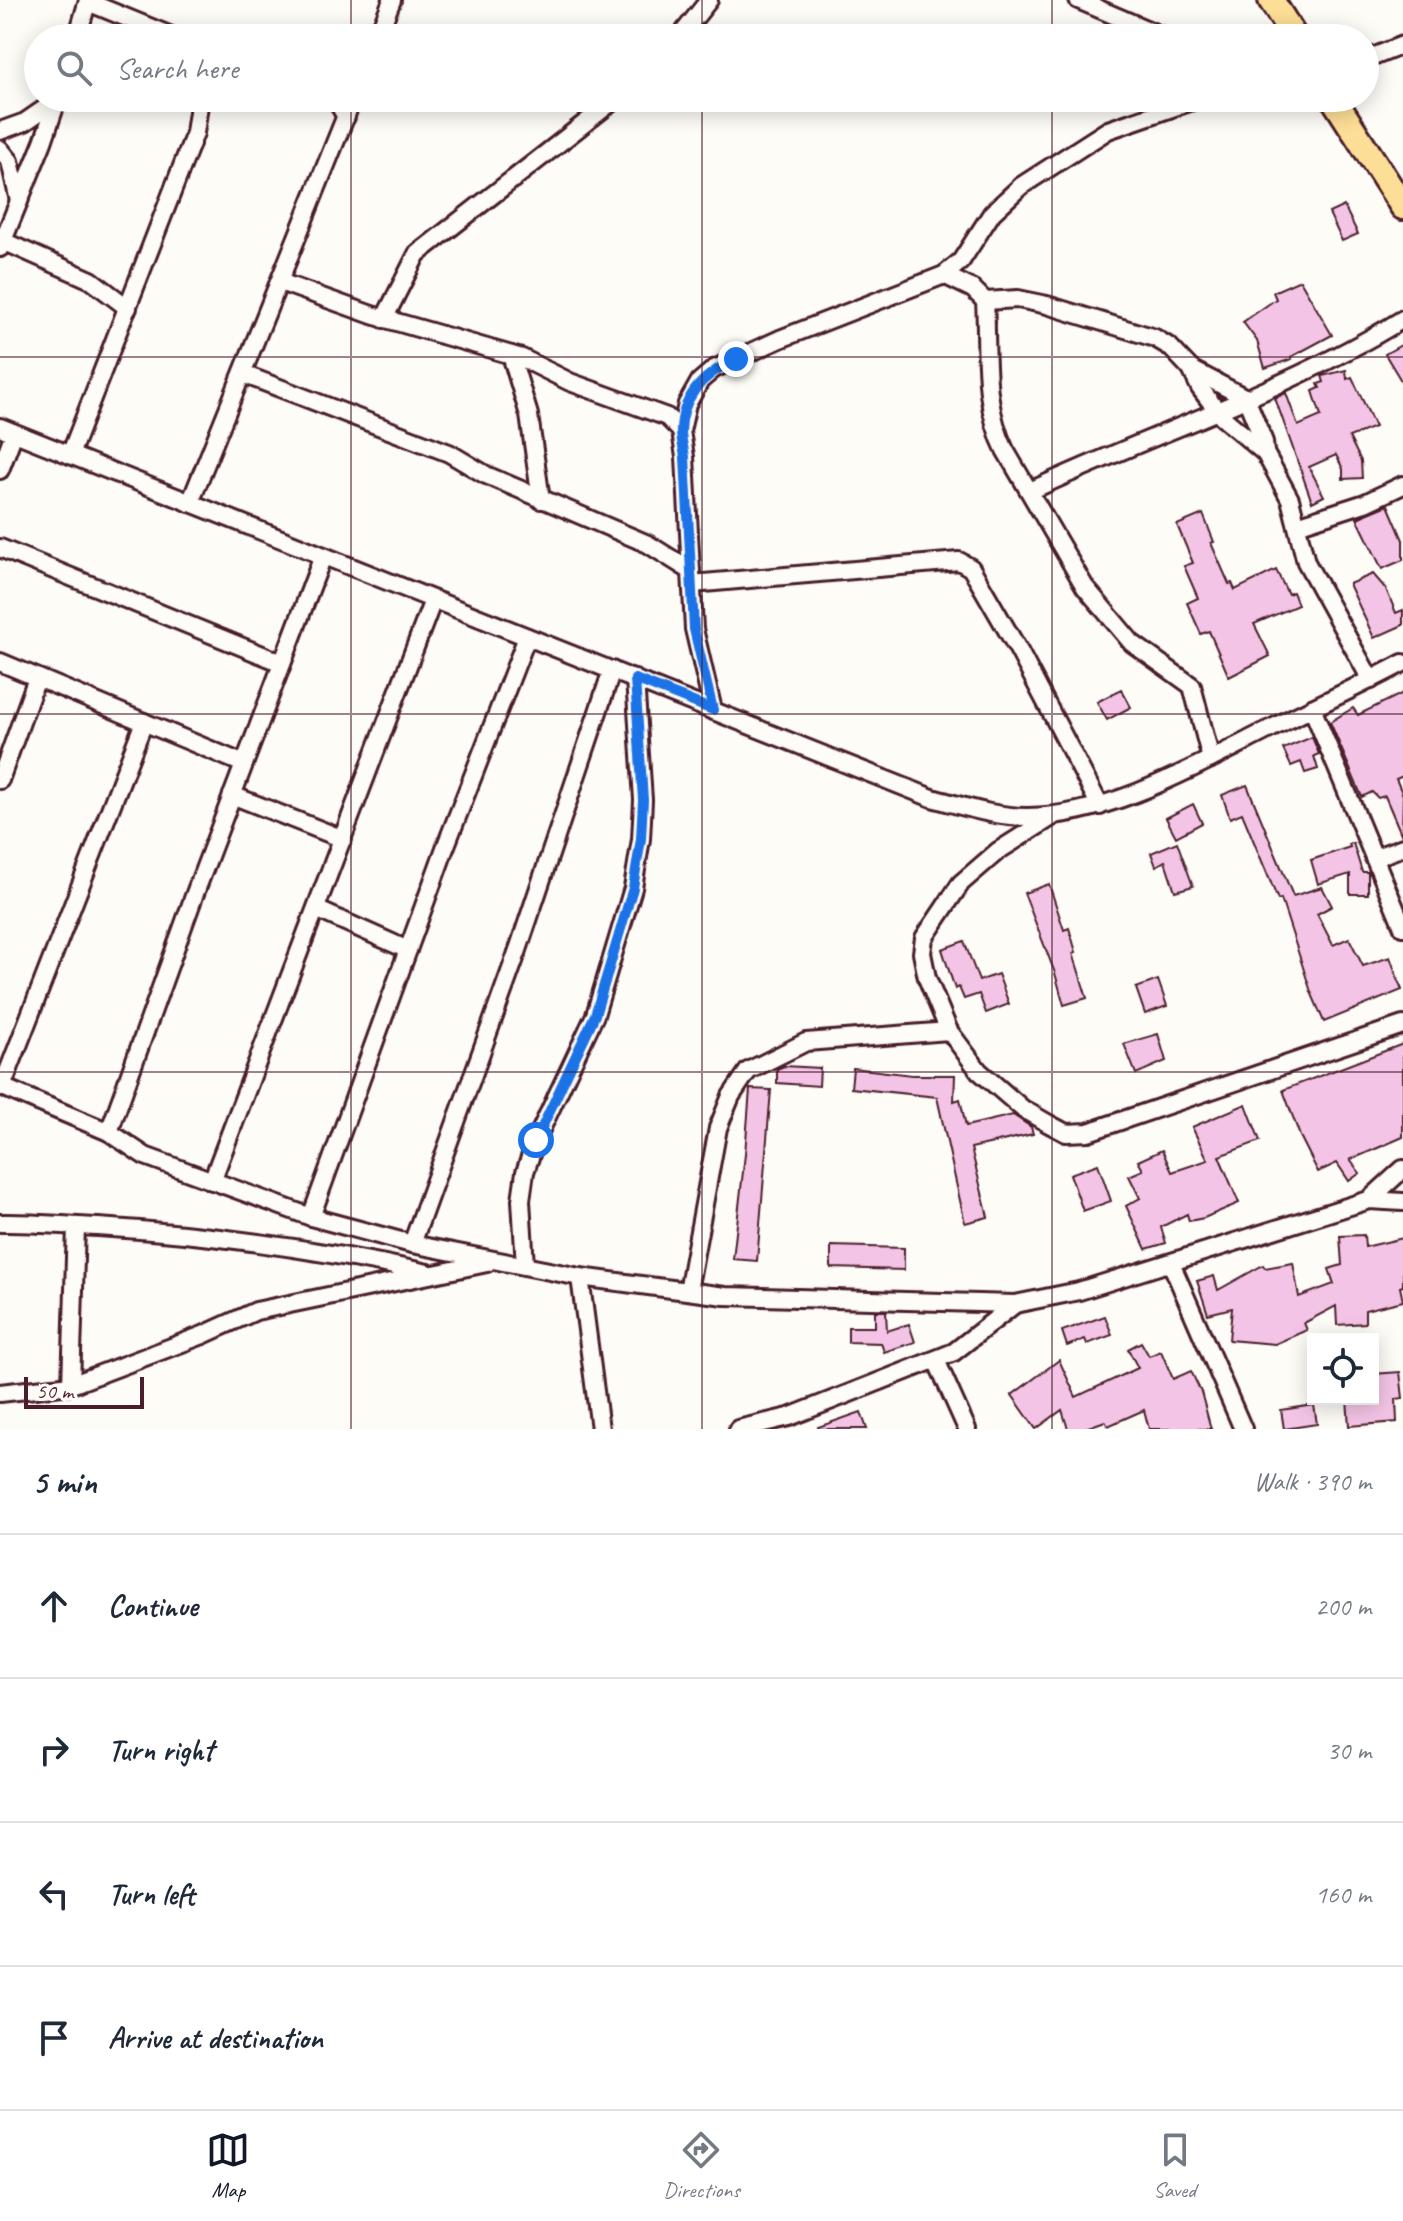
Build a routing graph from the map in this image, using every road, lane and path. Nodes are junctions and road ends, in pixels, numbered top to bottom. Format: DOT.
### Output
graph roads {
  1 [pos="392,0"];
  2 [pos="709,0"];
  3 [pos="1078,0"];
  4 [pos="1271,0"];
  5 [pos="88,1"];
  6 [pos="81,24"];
  7 [pos="143,24"];
  8 [pos="383,24"];
  9 [pos="690,24"];
  10 [pos="1134,24"];
  11 [pos="1286,24"];
  12 [pos="1403,45"];
  13 [pos="1379,54"];
  14 [pos="39,112"];
  15 [pos="52,112"];
  16 [pos="198,112"];
  17 [pos="343,112"];
  18 [pos="348,112"];
  19 [pos="599,112"];
  20 [pos="1160,112"];
  21 [pos="1342,112"];
  22 [pos="346,117"];
  23 [pos="0,131"];
  24 [pos="0,149"];
  25 [pos="19,201"];
  26 [pos="1403,207"];
  27 [pos="1,244"];
  28 [pos="944,275"];
  29 [pos="280,282"];
  30 [pos="985,301"];
  31 [pos="128,308"];
  32 [pos="384,319"];
  33 [pos="1403,319"];
  34 [pos="511,355"];
  35 [pos="1191,369"];
  36 [pos="243,374"];
  37 [pos="1246,398"];
  38 [pos="1217,411"];
  39 [pos="7,430"];
  40 [pos="681,431"];
  41 [pos="1265,453"];
  42 [pos="70,455"];
  43 [pos="0,470"];
  44 [pos="1403,485"];
  45 [pos="1030,491"];
  46 [pos="541,500"];
  47 [pos="190,503"];
  48 [pos="1297,525"];
  49 [pos="0,548"];
  50 [pos="323,556"];
  51 [pos="691,578"];
  52 [pos="433,600"];
  53 [pos="527,637"];
  54 [pos="0,662"];
  55 [pos="282,663"];
  56 [pos="1403,663"];
  57 [pos="612,670"];
  58 [pos="37,678"];
  59 [pos="635,679"];
  60 [pos="1371,680"];
  61 [pos="1312,708"];
  62 [pos="713,710"];
  63 [pos="144,722"];
  64 [pos="1211,759"];
  65 [pos="244,764"];
  66 [pos="0,780"];
  67 [pos="232,795"];
  68 [pos="1100,806"];
  69 [pos="1057,814"];
  70 [pos="343,839"];
  71 [pos="1403,847"];
  72 [pos="1374,858"];
  73 [pos="316,909"];
  74 [pos="1403,927"];
  75 [pos="408,950"];
  76 [pos="1403,1025"];
  77 [pos="949,1031"];
  78 [pos="1,1087"];
  79 [pos="109,1132"];
  80 [pos="1403,1169"];
  81 [pos="212,1181"];
  82 [pos="1369,1200"];
  83 [pos="1403,1202"];
  84 [pos="311,1217"];
  85 [pos="0,1223"];
  86 [pos="76,1226"];
  87 [pos="412,1244"];
  88 [pos="496,1261"];
  89 [pos="1171,1263"];
  90 [pos="525,1266"];
  91 [pos="433,1274"];
  92 [pos="580,1277"];
  93 [pos="688,1291"];
  94 [pos="1015,1304"];
  95 [pos="936,1360"];
  96 [pos="71,1385"];
  97 [pos="0,1393"];
  98 [pos="600,1429"];
  99 [pos="738,1429"];
  100 [pos="967,1429"];
  101 [pos="1243,1429"];
  1 -- 8 [label="street"];
  2 -- 9 [label="street"];
  3 -- 10 [label="street"];
  4 -- 11 [label="main road"];
  5 -- 6 [label="street"];
  5 -- 7 [label="street"];
  12 -- 13 [label="street"];
  14 -- 23 [label="street"];
  15 -- 25 [label="street"];
  16 -- 31 [label="street"];
  17 -- 22 [label="street"];
  18 -- 22 [label="street"];
  19 -- 32 [label="street"];
  20 -- 28 [label="street"];
  21 -- 26 [label="main road"];
  22 -- 29 [label="street"];
  24 -- 25 [label="street"];
  25 -- 27 [label="street"];
  27 -- 31 [label="street"];
  28 -- 30 [label="street"];
  28 -- 40 [label="street"];
  29 -- 32 [label="street"];
  29 -- 36 [label="street"];
  30 -- 35 [label="street"];
  30 -- 45 [label="street"];
  31 -- 42 [label="street"];
  32 -- 34 [label="street"];
  33 -- 37 [label="street"];
  34 -- 40 [label="street"];
  34 -- 46 [label="street"];
  35 -- 37 [label="street"];
  35 -- 38 [label="street"];
  36 -- 46 [label="street"];
  36 -- 47 [label="street"];
  37 -- 38 [label="street"];
  37 -- 41 [label="street"];
  38 -- 41 [label="street"];
  38 -- 45 [label="street"];
  39 -- 42 [label="street"];
  39 -- 43 [label="street"];
  40 -- 51 [label="street"];
  41 -- 48 [label="street"];
  42 -- 47 [label="street"];
  44 -- 48 [label="street"];
  45 -- 64 [label="street"];
  46 -- 51 [label="street"];
  47 -- 50 [label="street"];
  48 -- 60 [label="street"];
  49 -- 55 [label="street"];
  50 -- 52 [label="street"];
  50 -- 55 [label="street"];
  51 -- 62 [label="street"];
  51 -- 68 [label="street"];
  52 -- 53 [label="street"];
  52 -- 70 [label="street"];
  53 -- 57 [label="street"];
  53 -- 75 [label="street"];
  54 -- 58 [label="street"];
  55 -- 65 [label="street"];
  56 -- 60 [label="street"];
  57 -- 59 [label="street"];
  57 -- 87 [label="street"];
  58 -- 63 [label="street"];
  58 -- 66 [label="street"];
  59 -- 62 [label="street"];
  59 -- 90 [label="street"];
  60 -- 61 [label="street"];
  61 -- 64 [label="street"];
  61 -- 72 [label="street"];
  62 -- 69 [label="street"];
  63 -- 65 [label="street"];
  63 -- 78 [label="street"];
  64 -- 68 [label="street"];
  65 -- 67 [label="street"];
  67 -- 70 [label="street"];
  67 -- 79 [label="street"];
  68 -- 69 [label="street"];
  69 -- 77 [label="street"];
  70 -- 73 [label="street"];
  71 -- 72 [label="street"];
  72 -- 74 [label="street"];
  73 -- 75 [label="street"];
  73 -- 81 [label="street"];
  75 -- 84 [label="street"];
  76 -- 77 [label="street"];
  77 -- 93 [label="street"];
  78 -- 79 [label="street"];
  79 -- 81 [label="street"];
  80 -- 82 [label="street"];
  81 -- 84 [label="street"];
  82 -- 83 [label="street"];
  82 -- 89 [label="street"];
  84 -- 87 [label="street"];
  85 -- 86 [label="street"];
  86 -- 91 [label="street"];
  86 -- 96 [label="street"];
  87 -- 88 [label="street"];
  88 -- 90 [label="street"];
  88 -- 91 [label="street"];
  89 -- 94 [label="street"];
  89 -- 101 [label="street"];
  90 -- 92 [label="street"];
  91 -- 96 [label="street"];
  92 -- 93 [label="street"];
  92 -- 98 [label="street"];
  93 -- 94 [label="street"];
  94 -- 95 [label="street"];
  95 -- 99 [label="street"];
  95 -- 100 [label="street"];
  96 -- 97 [label="street"];
}
